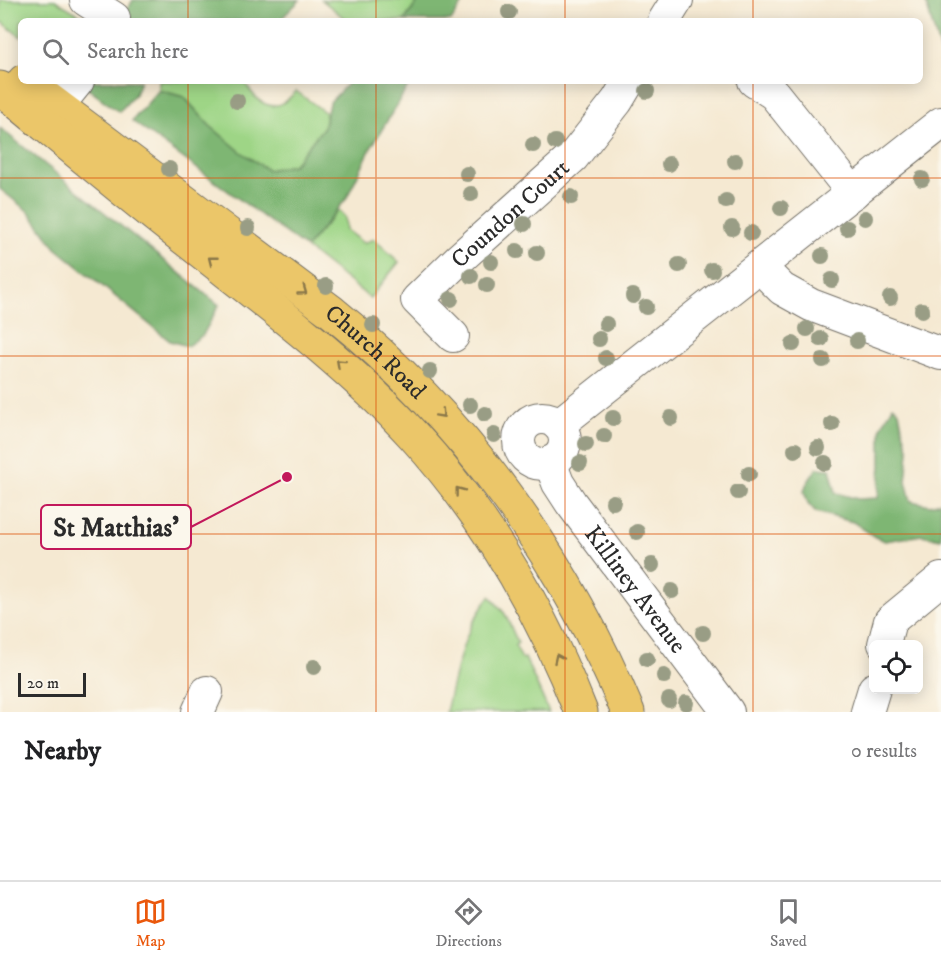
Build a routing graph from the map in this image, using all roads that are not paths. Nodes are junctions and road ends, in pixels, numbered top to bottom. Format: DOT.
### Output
graph roads {
  1 [pos="86,0"];
  2 [pos="677,0"];
  3 [pos="117,13"];
  4 [pos="666,18"];
  5 [pos="0,63"];
  6 [pos="18,76"];
  7 [pos="29,84"];
  8 [pos="626,84"];
  9 [pos="759,84"];
  10 [pos="0,88"];
  11 [pos="59,103"];
  12 [pos="941,123"];
  13 [pos="853,193"];
  14 [pos="760,267"];
  15 [pos="453,336"];
  16 [pos="941,354"];
  17 [pos="941,579"];
  18 [pos="885,640"];
  19 [pos="613,677"];
  20 [pos="872,694"];
  21 [pos="578,703"];
  22 [pos="628,712"];
  23 [pos="728,712"];
  24 [pos="867,712"];
  1 -- 3 [label="street"];
  2 -- 4 [label="street"];
  5 -- 6 [label="main road, Church Road"];
  7 -- 11 [label="main road, Church Road"];
  8 -- 15 [label="street, Coundon Court"];
  9 -- 13 [label="street"];
  10 -- 11 [label="main road, Church Road"];
  11 -- 19 [label="main road, Church Road, one-way"];
  21 -- 11 [label="main road, Church Road, one-way"];
  12 -- 13 [label="street, Killiney Avenue"];
  13 -- 14 [label="street, Killiney Avenue"];
  14 -- 16 [label="street"];
  14 -- 23 [label="street, Killiney Avenue"];
  17 -- 18 [label="street"];
  19 -- 21 [label="main road"];
  19 -- 22 [label="main road, Church Road"];
  20 -- 24 [label="street"];
}
